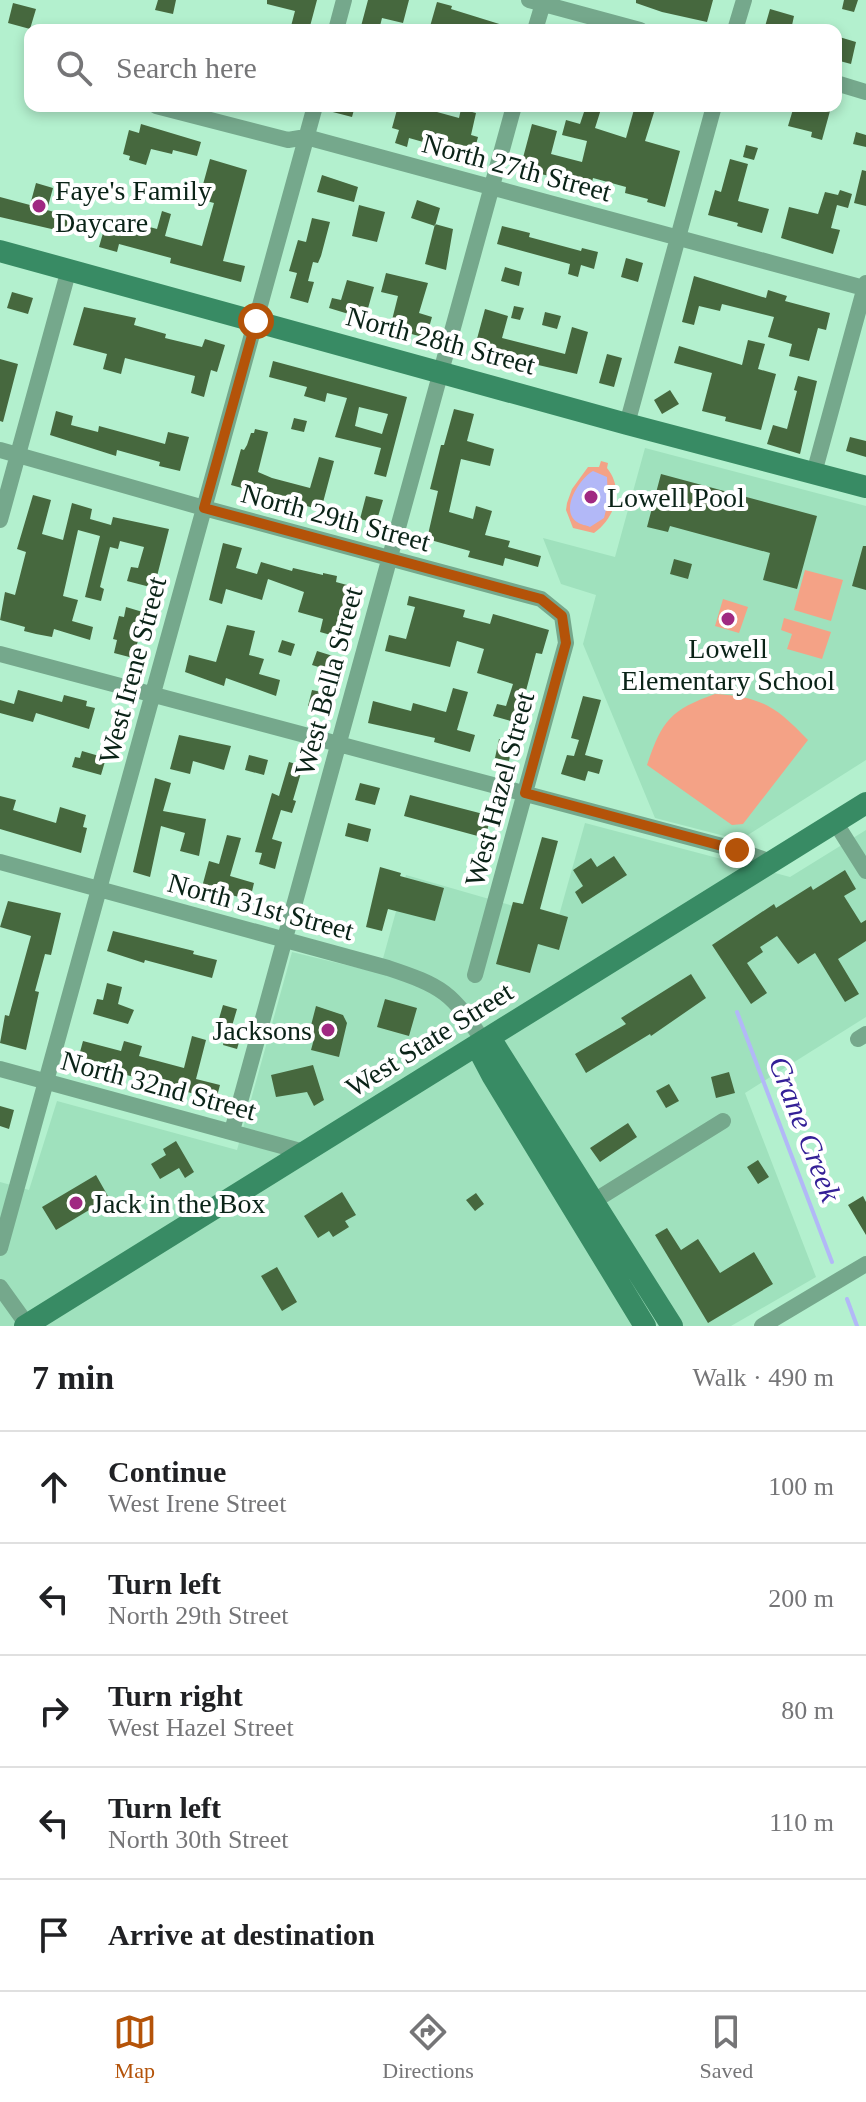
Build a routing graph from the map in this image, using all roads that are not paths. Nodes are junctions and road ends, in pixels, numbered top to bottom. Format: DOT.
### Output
graph roads {
  1 [pos="344,0"];
  2 [pos="744,0"];
  3 [pos="539,1"];
  4 [pos="338,24"];
  5 [pos="536,24"];
  6 [pos="619,24"];
  7 [pos="737,24"];
  8 [pos="842,85"];
  9 [pos="866,92"];
  10 [pos="179,112"];
  11 [pos="313,112"];
  12 [pos="512,112"];
  13 [pos="712,112"];
  14 [pos="306,137"];
  15 [pos="492,188"];
  16 [pos="678,238"];
  17 [pos="0,251"];
  18 [pos="69,269"];
  19 [pos="865,286"];
  20 [pos="256,321"];
  21 [pos="441,371"];
  22 [pos="627,424"];
  23 [pos="0,450"];
  24 [pos="18,455"];
  25 [pos="814,473"];
  26 [pos="866,487"];
  27 [pos="204,508"];
  28 [pos="0,520"];
  29 [pos="388,559"];
  30 [pos="562,616"];
  31 [pos="0,654"];
  32 [pos="153,694"];
  33 [pos="339,744"];
  34 [pos="525,793"];
  35 [pos="866,803"];
  36 [pos="835,822"];
  37 [pos="0,862"];
  38 [pos="771,862"];
  39 [pos="866,871"];
  40 [pos="99,889"];
  41 [pos="285,940"];
  42 [pos="475,975"];
  43 [pos="483,1041"];
  44 [pos="0,1069"];
  45 [pos="46,1081"];
  46 [pos="723,1121"];
  47 [pos="232,1131"];
  48 [pos="304,1152"];
  49 [pos="594,1201"];
  50 [pos="0,1248"];
  51 [pos="866,1264"];
  52 [pos="0,1287"];
  53 [pos="27,1325"];
  54 [pos="645,1326"];
  55 [pos="672,1326"];
  56 [pos="762,1326"];
  1 -- 4 [label="street"];
  2 -- 7 [label="street"];
  3 -- 5 [label="street"];
  3 -- 6 [label="street"];
  8 -- 9 [label="street"];
  10 -- 14 [label="street, North 27th Street"];
  11 -- 14 [label="street, West Irene Street"];
  12 -- 15 [label="street, West Bella Street"];
  13 -- 16 [label="street"];
  14 -- 15 [label="street, North 27th Street"];
  14 -- 20 [label="street, West Irene Street"];
  15 -- 16 [label="street, North 27th Street"];
  15 -- 21 [label="street, West Bella Street"];
  16 -- 19 [label="street, North 27th Street"];
  16 -- 22 [label="street"];
  17 -- 18 [label="street, North 28th Street"];
  18 -- 20 [label="street, North 28th Street"];
  18 -- 24 [label="street"];
  19 -- 25 [label="street"];
  20 -- 21 [label="street, North 28th Street"];
  20 -- 27 [label="street, West Irene Street"];
  21 -- 22 [label="street, North 28th Street"];
  21 -- 29 [label="street, West Bella Street"];
  22 -- 25 [label="street, North 28th Street"];
  23 -- 24 [label="street, North 29th Street"];
  24 -- 27 [label="street, North 29th Street"];
  24 -- 28 [label="street"];
  25 -- 26 [label="street, North 28th Street"];
  27 -- 29 [label="street, North 29th Street"];
  27 -- 32 [label="street, West Irene Street"];
  29 -- 30 [label="street, North 29th Street"];
  29 -- 33 [label="street, West Bella Street"];
  30 -- 34 [label="street, West Hazel Street"];
  31 -- 32 [label="street"];
  32 -- 33 [label="street"];
  32 -- 40 [label="street, West Irene Street"];
  33 -- 34 [label="street"];
  33 -- 41 [label="street, West Bella Street"];
  34 -- 38 [label="street"];
  34 -- 42 [label="street, West Hazel Street"];
  35 -- 36 [label="street, West State Street"];
  36 -- 38 [label="street, West State Street"];
  36 -- 39 [label="street"];
  37 -- 40 [label="street, North 31st Street"];
  38 -- 43 [label="street, West State Street"];
  40 -- 41 [label="street, North 31st Street"];
  40 -- 45 [label="street, West Irene Street"];
  41 -- 43 [label="street, North 31st Street"];
  41 -- 47 [label="street, West Bella Street"];
  43 -- 48 [label="street, West State Street"];
  43 -- 49 [label="street"];
  43 -- 54 [label="street"];
  44 -- 45 [label="street, North 32nd Street"];
  45 -- 47 [label="street, North 32nd Street"];
  45 -- 50 [label="street, West Irene Street"];
  46 -- 49 [label="street"];
  47 -- 48 [label="street, North 32nd Street"];
  48 -- 53 [label="street, West State Street"];
  49 -- 55 [label="street"];
  51 -- 56 [label="street"];
  52 -- 53 [label="street"];
}
